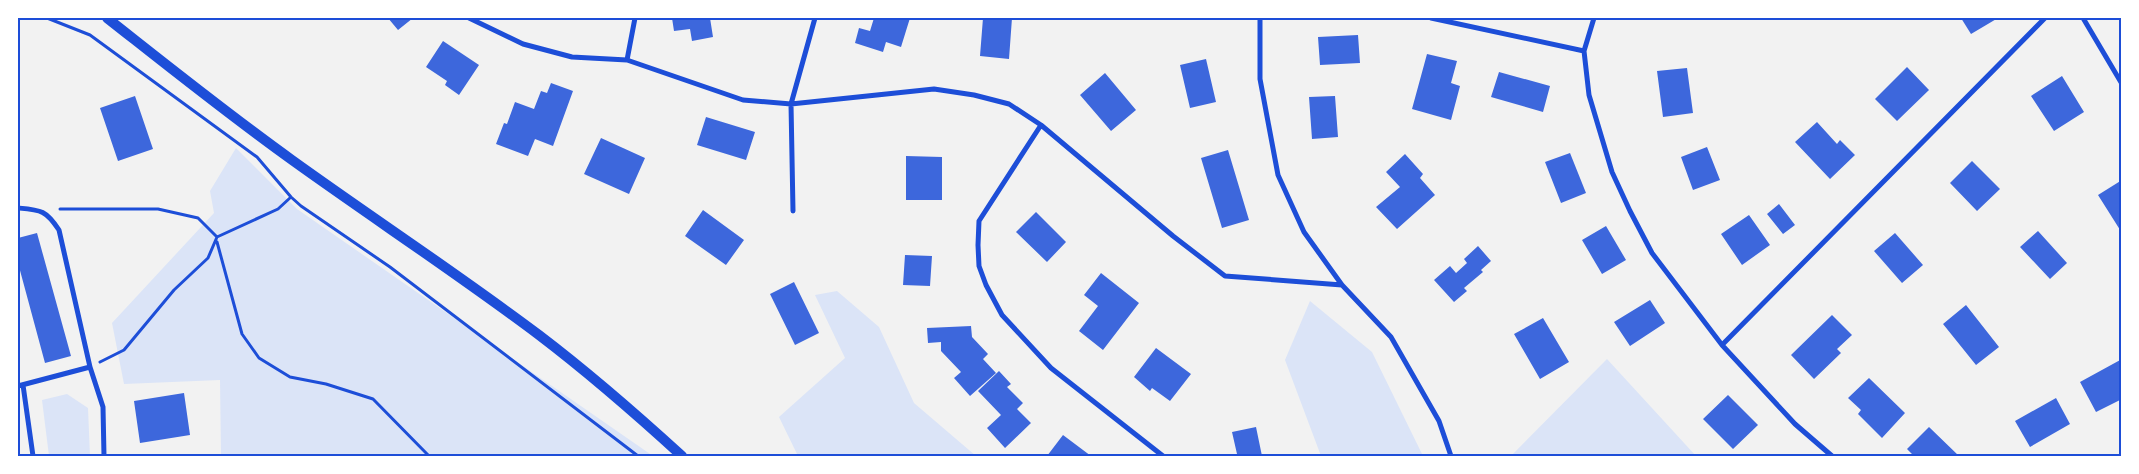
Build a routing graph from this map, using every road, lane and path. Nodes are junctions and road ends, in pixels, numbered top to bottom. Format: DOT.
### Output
graph roads {
  1 [pos="47,18"];
  2 [pos="107,18"];
  3 [pos="469,18"];
  4 [pos="635,18"];
  5 [pos="816,18"];
  6 [pos="1260,18"];
  7 [pos="1431,18"];
  8 [pos="1594,18"];
  9 [pos="2045,18"];
  10 [pos="2082,18"];
  11 [pos="1584,51"];
  12 [pos="627,60"];
  13 [pos="2122,84"];
  14 [pos="791,104"];
  15 [pos="1040,125"];
  16 [pos="291,197"];
  17 [pos="18,208"];
  18 [pos="36,209"];
  19 [pos="793,211"];
  20 [pos="217,237"];
  21 [pos="217,242"];
  22 [pos="1342,285"];
  23 [pos="1722,345"];
  24 [pos="90,367"];
  25 [pos="20,385"];
  26 [pos="33,456"];
  27 [pos="104,456"];
  28 [pos="429,456"];
  29 [pos="638,456"];
  30 [pos="682,456"];
  31 [pos="1163,456"];
  32 [pos="1451,456"];
  33 [pos="1832,456"];
  1 -- 16 [label="path"];
  2 -- 30 [label="main road"];
  3 -- 12 [label="street"];
  4 -- 12 [label="street"];
  5 -- 14 [label="street"];
  6 -- 22 [label="street"];
  7 -- 11 [label="street"];
  8 -- 11 [label="street"];
  9 -- 23 [label="street"];
  10 -- 13 [label="street"];
  11 -- 23 [label="street"];
  12 -- 14 [label="street"];
  14 -- 15 [label="street"];
  14 -- 19 [label="street"];
  15 -- 22 [label="street"];
  15 -- 31 [label="street"];
  16 -- 20 [label="path"];
  16 -- 29 [label="path"];
  17 -- 18 [label="street"];
  18 -- 20 [label="path"];
  18 -- 24 [label="street"];
  20 -- 21 [label="path"];
  21 -- 24 [label="path"];
  21 -- 28 [label="path"];
  22 -- 32 [label="street"];
  23 -- 33 [label="street"];
  24 -- 25 [label="street"];
  24 -- 27 [label="street"];
  25 -- 26 [label="street"];
}
